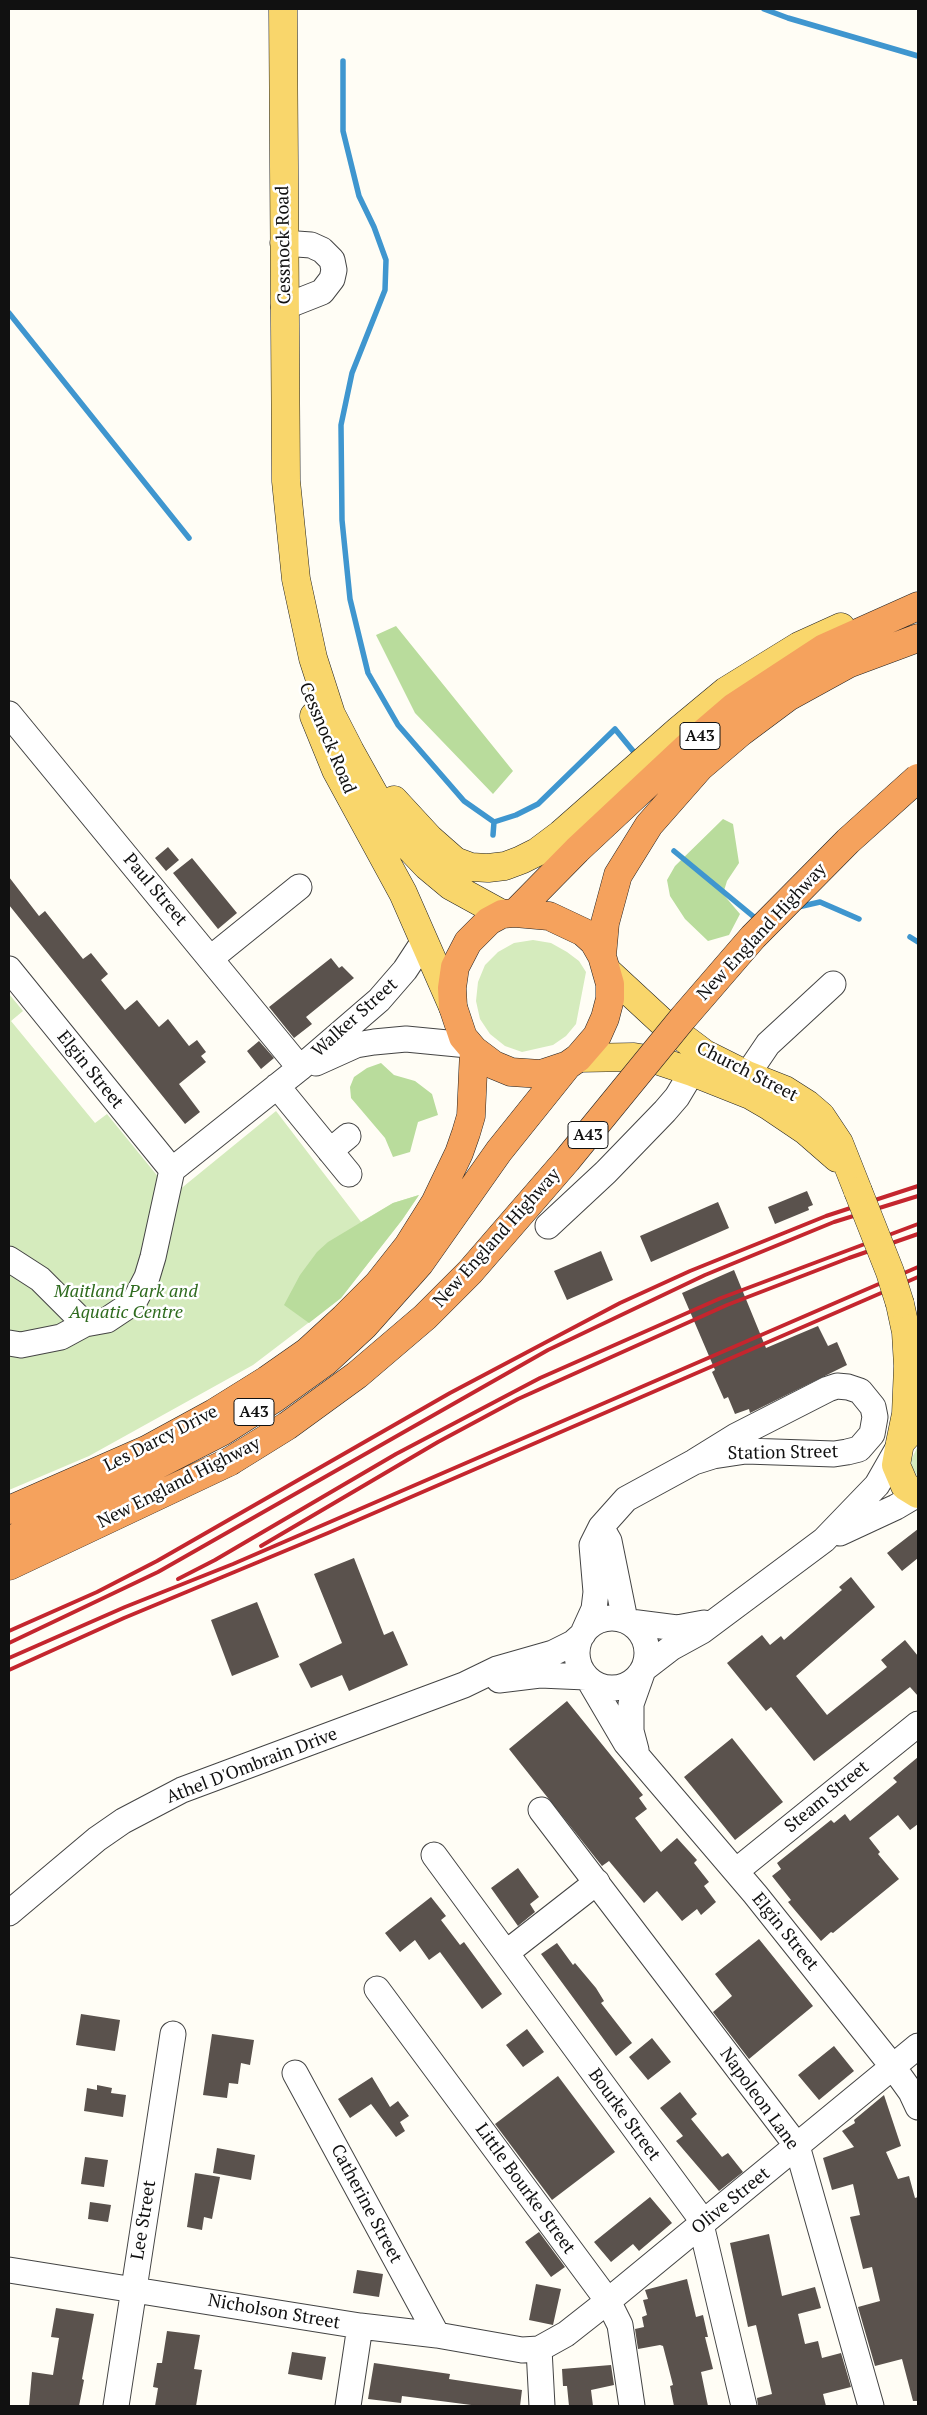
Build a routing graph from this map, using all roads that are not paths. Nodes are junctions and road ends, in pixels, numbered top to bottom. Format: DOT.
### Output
graph roads {
  1 [pos="283,9"];
  2 [pos="283,243"];
  3 [pos="284,306"];
  4 [pos="286,481"];
  5 [pos="918,600"];
  6 [pos="918,606"];
  7 [pos="918,638"];
  8 [pos="9,714"];
  9 [pos="341,734"];
  10 [pos="918,778"];
  11 [pos="299,887"];
  12 [pos="508,914"];
  13 [pos="424,941"];
  14 [pos="211,958"];
  15 [pos="604,964"];
  16 [pos="9,969"];
  17 [pos="833,984"];
  18 [pos="453,1007"];
  19 [pos="471,1048"];
  20 [pos="573,1062"];
  21 [pos="300,1068"];
  22 [pos="692,1072"];
  23 [pos="747,1075"];
  24 [pos="276,1086"];
  25 [pos="172,1170"];
  26 [pos="348,1174"];
  27 [pos="852,1178"];
  28 [pos="548,1226"];
  29 [pos="9,1259"];
  30 [pos="903,1303"];
  31 [pos="85,1324"];
  32 [pos="918,1333"];
  33 [pos="9,1344"];
  34 [pos="905,1439"];
  35 [pos="694,1462"];
  36 [pos="918,1494"];
  37 [pos="9,1510"];
  38 [pos="601,1527"];
  39 [pos="824,1540"];
  40 [pos="9,1541"];
  41 [pos="9,1566"];
  42 [pos="732,1608"];
  43 [pos="627,1621"];
  44 [pos="584,1633"];
  45 [pos="644,1670"];
  46 [pos="588,1679"];
  47 [pos="464,1685"];
  48 [pos="918,1724"];
  49 [pos="644,1764"];
  50 [pos="541,1810"];
  51 [pos="434,1855"];
  52 [pos="736,1871"];
  53 [pos="596,1882"];
  54 [pos="9,1913"];
  55 [pos="506,1953"];
  56 [pos="377,1990"];
  57 [pos="173,2034"];
  58 [pos="918,2046"];
  59 [pos="893,2067"];
  60 [pos="295,2073"];
  61 [pos="918,2106"];
  62 [pos="797,2146"];
  63 [pos="701,2225"];
  64 [pos="9,2270"];
  65 [pos="133,2288"];
  66 [pos="608,2301"];
  67 [pos="360,2326"];
  68 [pos="437,2335"];
  69 [pos="539,2349"];
  70 [pos="116,2406"];
  71 [pos="348,2406"];
  72 [pos="542,2406"];
  73 [pos="632,2406"];
  74 [pos="744,2406"];
  75 [pos="871,2406"];
  1 -- 2 [label="main road, Cessnock Road"];
  2 -- 3 [label="main road, Cessnock Road"];
  2 -- 3 [label="street"];
  3 -- 4 [label="main road, Cessnock Road"];
  4 -- 9 [label="main road, Cessnock Road"];
  4 -- 13 [label="main road, Cessnock Road"];
  5 -- 9 [label="main road"];
  6 -- 12 [label="highway, A43"];
  7 -- 15 [label="highway, A43"];
  8 -- 14 [label="street, Paul Street"];
  9 -- 12 [label="main road, Cessnock Road"];
  10 -- 41 [label="highway, New England Highway / A43, bridge"];
  11 -- 14 [label="street"];
  12 -- 15 [label="highway, A43"];
  12 -- 18 [label="highway, A43"];
  13 -- 18 [label="main road, Cessnock Road"];
  13 -- 21 [label="street, Walker Street"];
  14 -- 21 [label="street, Paul Street"];
  15 -- 20 [label="highway, A43"];
  15 -- 23 [label="main road, Church Street"];
  16 -- 25 [label="street, Elgin Street"];
  17 -- 23 [label="street"];
  18 -- 19 [label="highway, A43"];
  19 -- 20 [label="highway, A43"];
  19 -- 21 [label="street, Walker Street"];
  19 -- 37 [label="highway, Les Darcy Drive / A43"];
  20 -- 22 [label="main road, Church Street"];
  20 -- 40 [label="highway, A43"];
  21 -- 24 [label="street, Walker Street"];
  22 -- 27 [label="main road, Church Street"];
  22 -- 28 [label="street"];
  23 -- 27 [label="main road, Church Street"];
  24 -- 25 [label="street, Walker Street"];
  24 -- 26 [label="street"];
  25 -- 31 [label="street"];
  27 -- 30 [label="main road, Church Street, bridge"];
  29 -- 31 [label="street"];
  30 -- 32 [label="main road, Church Street"];
  30 -- 34 [label="main road, Church Street"];
  31 -- 33 [label="street"];
  34 -- 36 [label="main road, Church Street"];
  34 -- 39 [label="street"];
  35 -- 35 [label="street, Station Street"];
  35 -- 38 [label="street, Station Street"];
  36 -- 39 [label="street"];
  38 -- 43 [label="street"];
  38 -- 44 [label="street, Station Street"];
  39 -- 42 [label="street"];
  42 -- 43 [label="street"];
  42 -- 45 [label="street"];
  43 -- 44 [label="street"];
  43 -- 45 [label="street"];
  44 -- 46 [label="street"];
  44 -- 47 [label="street, Athel D'Ombrain Drive"];
  45 -- 46 [label="street"];
  45 -- 49 [label="street, Elgin Street"];
  46 -- 47 [label="street, Athel D'Ombrain Drive"];
  46 -- 49 [label="street, Elgin Street"];
  47 -- 54 [label="street, Athel D'Ombrain Drive"];
  48 -- 52 [label="street, Steam Street"];
  49 -- 52 [label="street, Elgin Street"];
  50 -- 53 [label="street, Napoleon Lane"];
  51 -- 55 [label="street, Bourke Street"];
  52 -- 59 [label="street, Elgin Street"];
  53 -- 55 [label="street"];
  53 -- 62 [label="street, Napoleon Lane"];
  55 -- 63 [label="street, Bourke Street"];
  56 -- 66 [label="street, Little Bourke Street"];
  57 -- 65 [label="street, Lee Street"];
  58 -- 59 [label="street, Olive Street"];
  59 -- 61 [label="street, Elgin Street"];
  59 -- 62 [label="street, Olive Street"];
  60 -- 68 [label="street, Catherine Street"];
  62 -- 63 [label="street, Olive Street"];
  62 -- 75 [label="street, Napoleon Lane"];
  63 -- 66 [label="street, Olive Street"];
  63 -- 74 [label="street, Bourke Street"];
  64 -- 65 [label="street, Nicholson Street"];
  65 -- 67 [label="street, Nicholson Street"];
  65 -- 70 [label="street, Lee Street"];
  66 -- 69 [label="street, Olive Street"];
  66 -- 73 [label="street, Little Bourke Street"];
  67 -- 68 [label="street, Nicholson Street"];
  67 -- 71 [label="street"];
  68 -- 69 [label="street, Nicholson Street"];
  69 -- 72 [label="street"];
}
